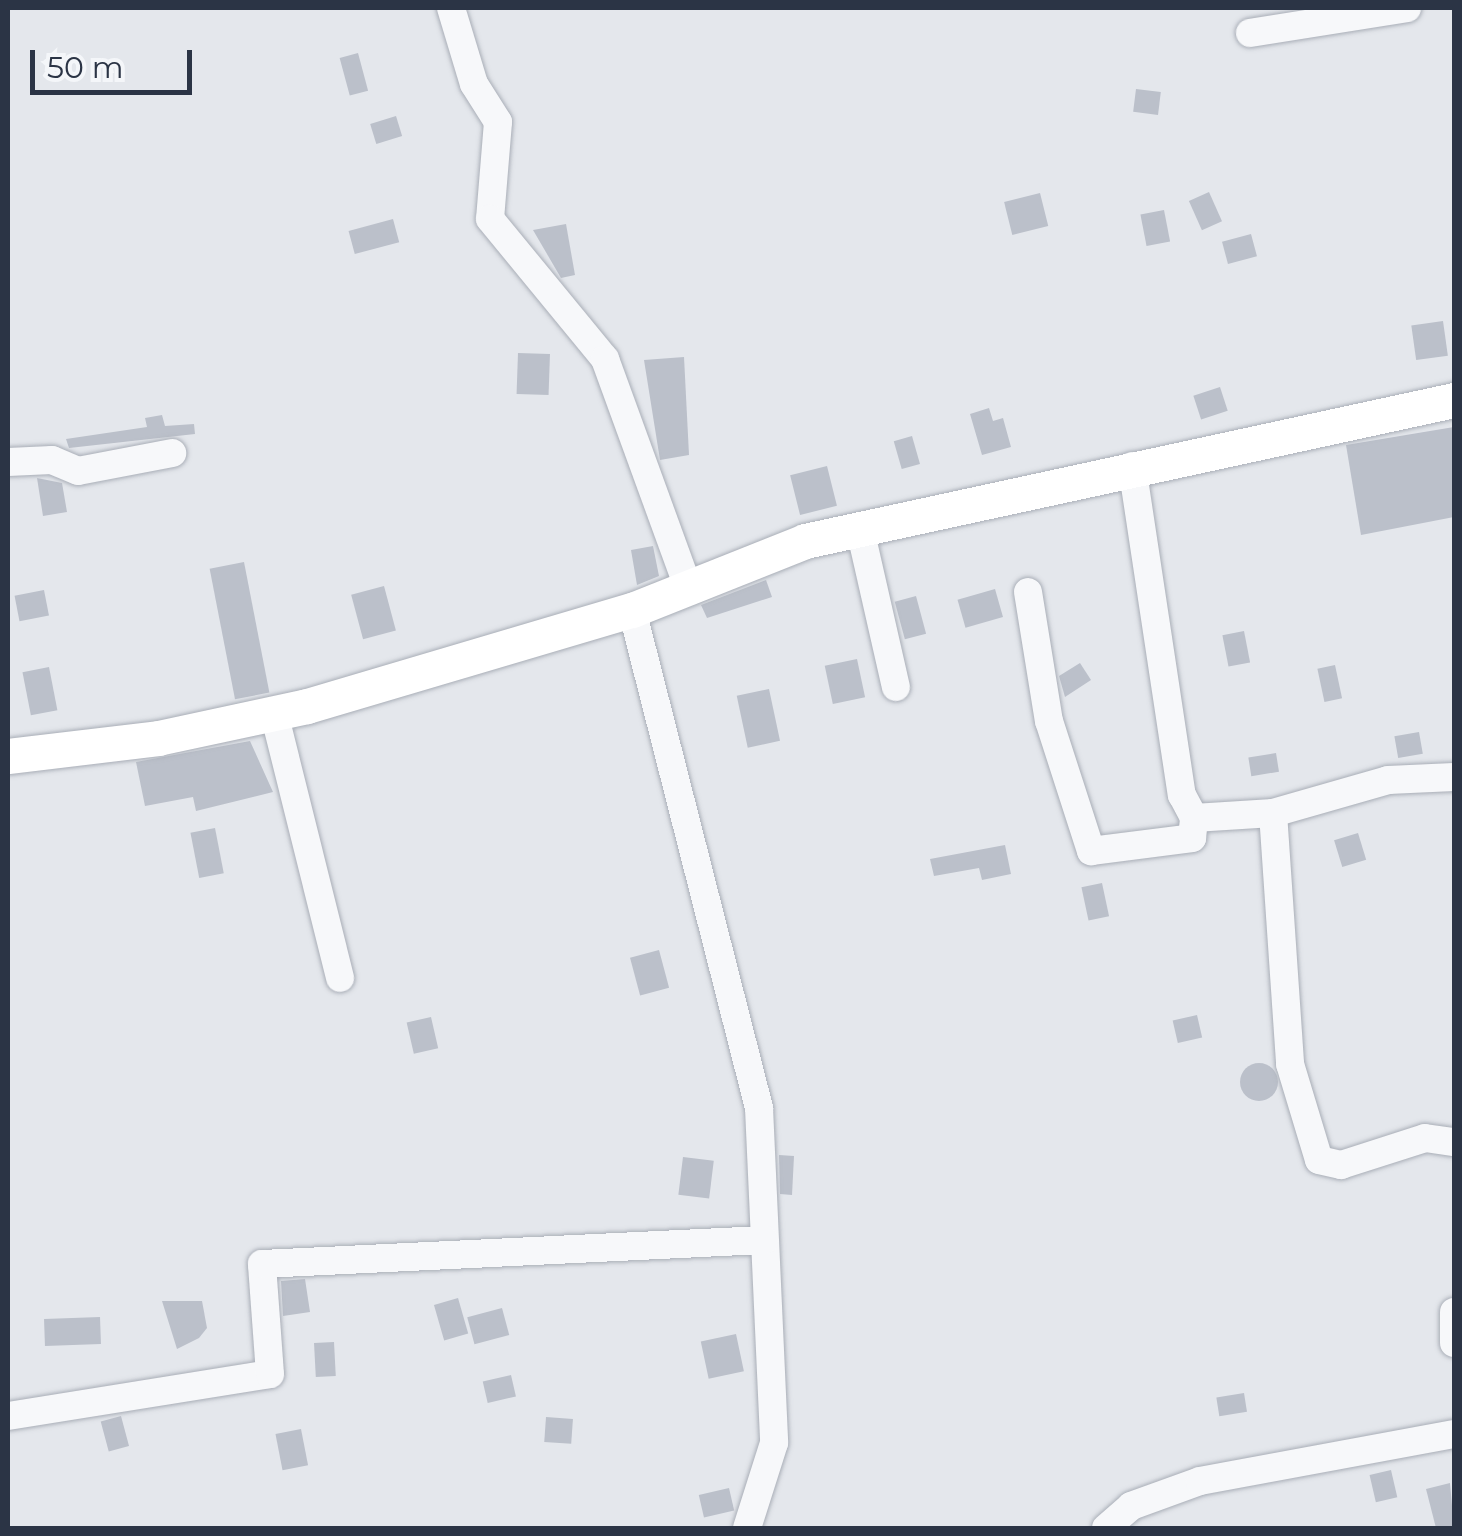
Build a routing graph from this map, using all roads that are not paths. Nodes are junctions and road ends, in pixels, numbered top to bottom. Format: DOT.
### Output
graph roads {
  1 [pos="451,8"];
  2 [pos="1407,8"];
  3 [pos="1250,32"];
  4 [pos="1454,400"];
  5 [pos="172,454"];
  6 [pos="8,462"];
  7 [pos="1132,466"];
  8 [pos="860,529"];
  9 [pos="688,587"];
  10 [pos="1028,592"];
  11 [pos="632,610"];
  12 [pos="896,687"];
  13 [pos="274,713"];
  14 [pos="8,756"];
  15 [pos="1454,778"];
  16 [pos="1273,813"];
  17 [pos="1194,818"];
  18 [pos="340,978"];
  19 [pos="1454,1142"];
  20 [pos="764,1240"];
  21 [pos="1454,1312"];
  22 [pos="1454,1343"];
  23 [pos="8,1416"];
  24 [pos="1454,1434"];
  25 [pos="747,1528"];
  26 [pos="1106,1528"];
  1 -- 9 [label="street"];
  2 -- 3 [label="street"];
  4 -- 7 [label="main road"];
  5 -- 6 [label="street"];
  7 -- 8 [label="main road"];
  7 -- 17 [label="street"];
  8 -- 9 [label="main road"];
  8 -- 12 [label="street"];
  9 -- 11 [label="main road"];
  10 -- 17 [label="street"];
  11 -- 13 [label="main road"];
  11 -- 20 [label="street"];
  13 -- 14 [label="main road"];
  13 -- 18 [label="street"];
  15 -- 16 [label="street"];
  16 -- 17 [label="street"];
  16 -- 19 [label="street"];
  20 -- 23 [label="street"];
  20 -- 25 [label="street"];
  21 -- 22 [label="street"];
  24 -- 26 [label="street"];
}
